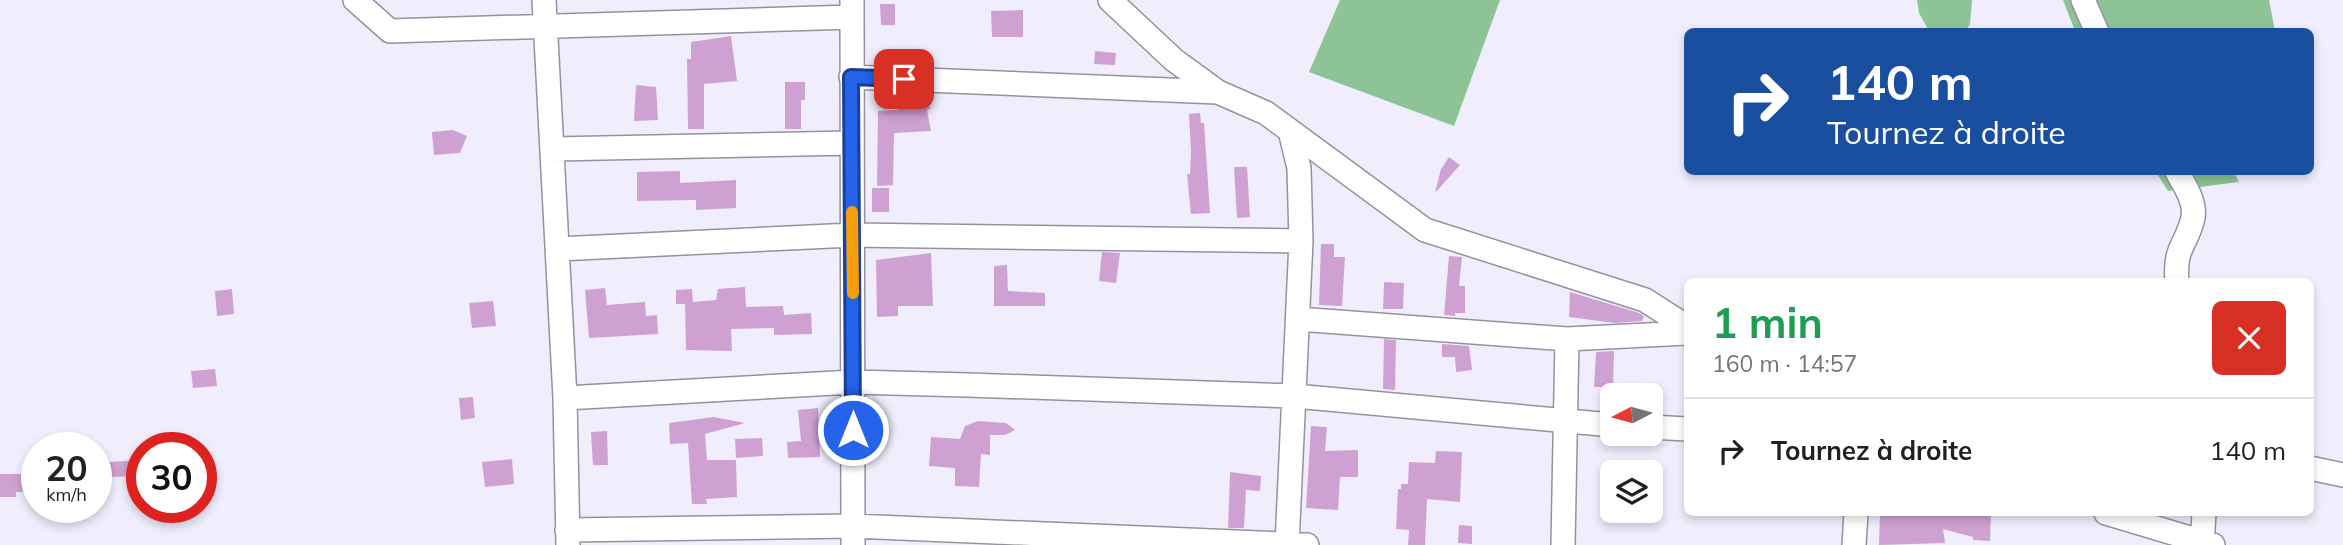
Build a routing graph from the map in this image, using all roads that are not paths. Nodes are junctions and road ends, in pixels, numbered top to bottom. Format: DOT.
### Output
graph roads {
  1 [pos="355,0"];
  2 [pos="544,0"];
  3 [pos="1110,0"];
  4 [pos="2083,0"];
  5 [pos="852,9"];
  6 [pos="547,25"];
  7 [pos="2095,28"];
  8 [pos="851,77"];
  9 [pos="1218,92"];
  10 [pos="1290,131"];
  11 [pos="852,143"];
  12 [pos="553,149"];
  13 [pos="2179,175"];
  14 [pos="852,235"];
  15 [pos="1301,241"];
  16 [pos="558,249"];
  17 [pos="2177,278"];
  18 [pos="1298,319"];
  19 [pos="1684,325"];
  20 [pos="1684,333"];
  21 [pos="1567,339"];
  22 [pos="853,382"];
  23 [pos="1295,396"];
  24 [pos="565,398"];
  25 [pos="1565,423"];
  26 [pos="1600,424"];
  27 [pos="1663,428"];
  28 [pos="1684,429"];
  29 [pos="2314,469"];
  30 [pos="2343,475"];
  31 [pos="1856,516"];
  32 [pos="2116,516"];
  33 [pos="2204,516"];
  34 [pos="853,536"];
  35 [pos="567,538"];
  36 [pos="2206,544"];
  37 [pos="1294,545"];
  38 [pos="1563,545"];
  39 [pos="1854,545"];
  1 -- 6 [label="street"];
  2 -- 6 [label="street"];
  3 -- 9 [label="street"];
  4 -- 7 [label="street"];
  5 -- 6 [label="street"];
  5 -- 8 [label="street"];
  6 -- 12 [label="street"];
  8 -- 9 [label="street"];
  8 -- 11 [label="street"];
  9 -- 10 [label="street"];
  10 -- 15 [label="street"];
  10 -- 19 [label="street"];
  11 -- 12 [label="street"];
  11 -- 14 [label="street"];
  12 -- 16 [label="street"];
  13 -- 17 [label="street"];
  14 -- 15 [label="street"];
  14 -- 16 [label="street"];
  14 -- 22 [label="street"];
  15 -- 18 [label="street"];
  16 -- 24 [label="street"];
  18 -- 21 [label="street"];
  18 -- 23 [label="street"];
  20 -- 21 [label="street"];
  21 -- 25 [label="street"];
  22 -- 23 [label="street"];
  22 -- 24 [label="street"];
  22 -- 34 [label="street"];
  23 -- 25 [label="street"];
  23 -- 37 [label="street"];
  24 -- 35 [label="street"];
  25 -- 26 [label="street"];
  25 -- 38 [label="street"];
  27 -- 28 [label="street"];
  29 -- 30 [label="street"];
  31 -- 39 [label="street"];
  32 -- 36 [label="street"];
  33 -- 36 [label="street"];
  34 -- 35 [label="street"];
  34 -- 37 [label="street"];
}
